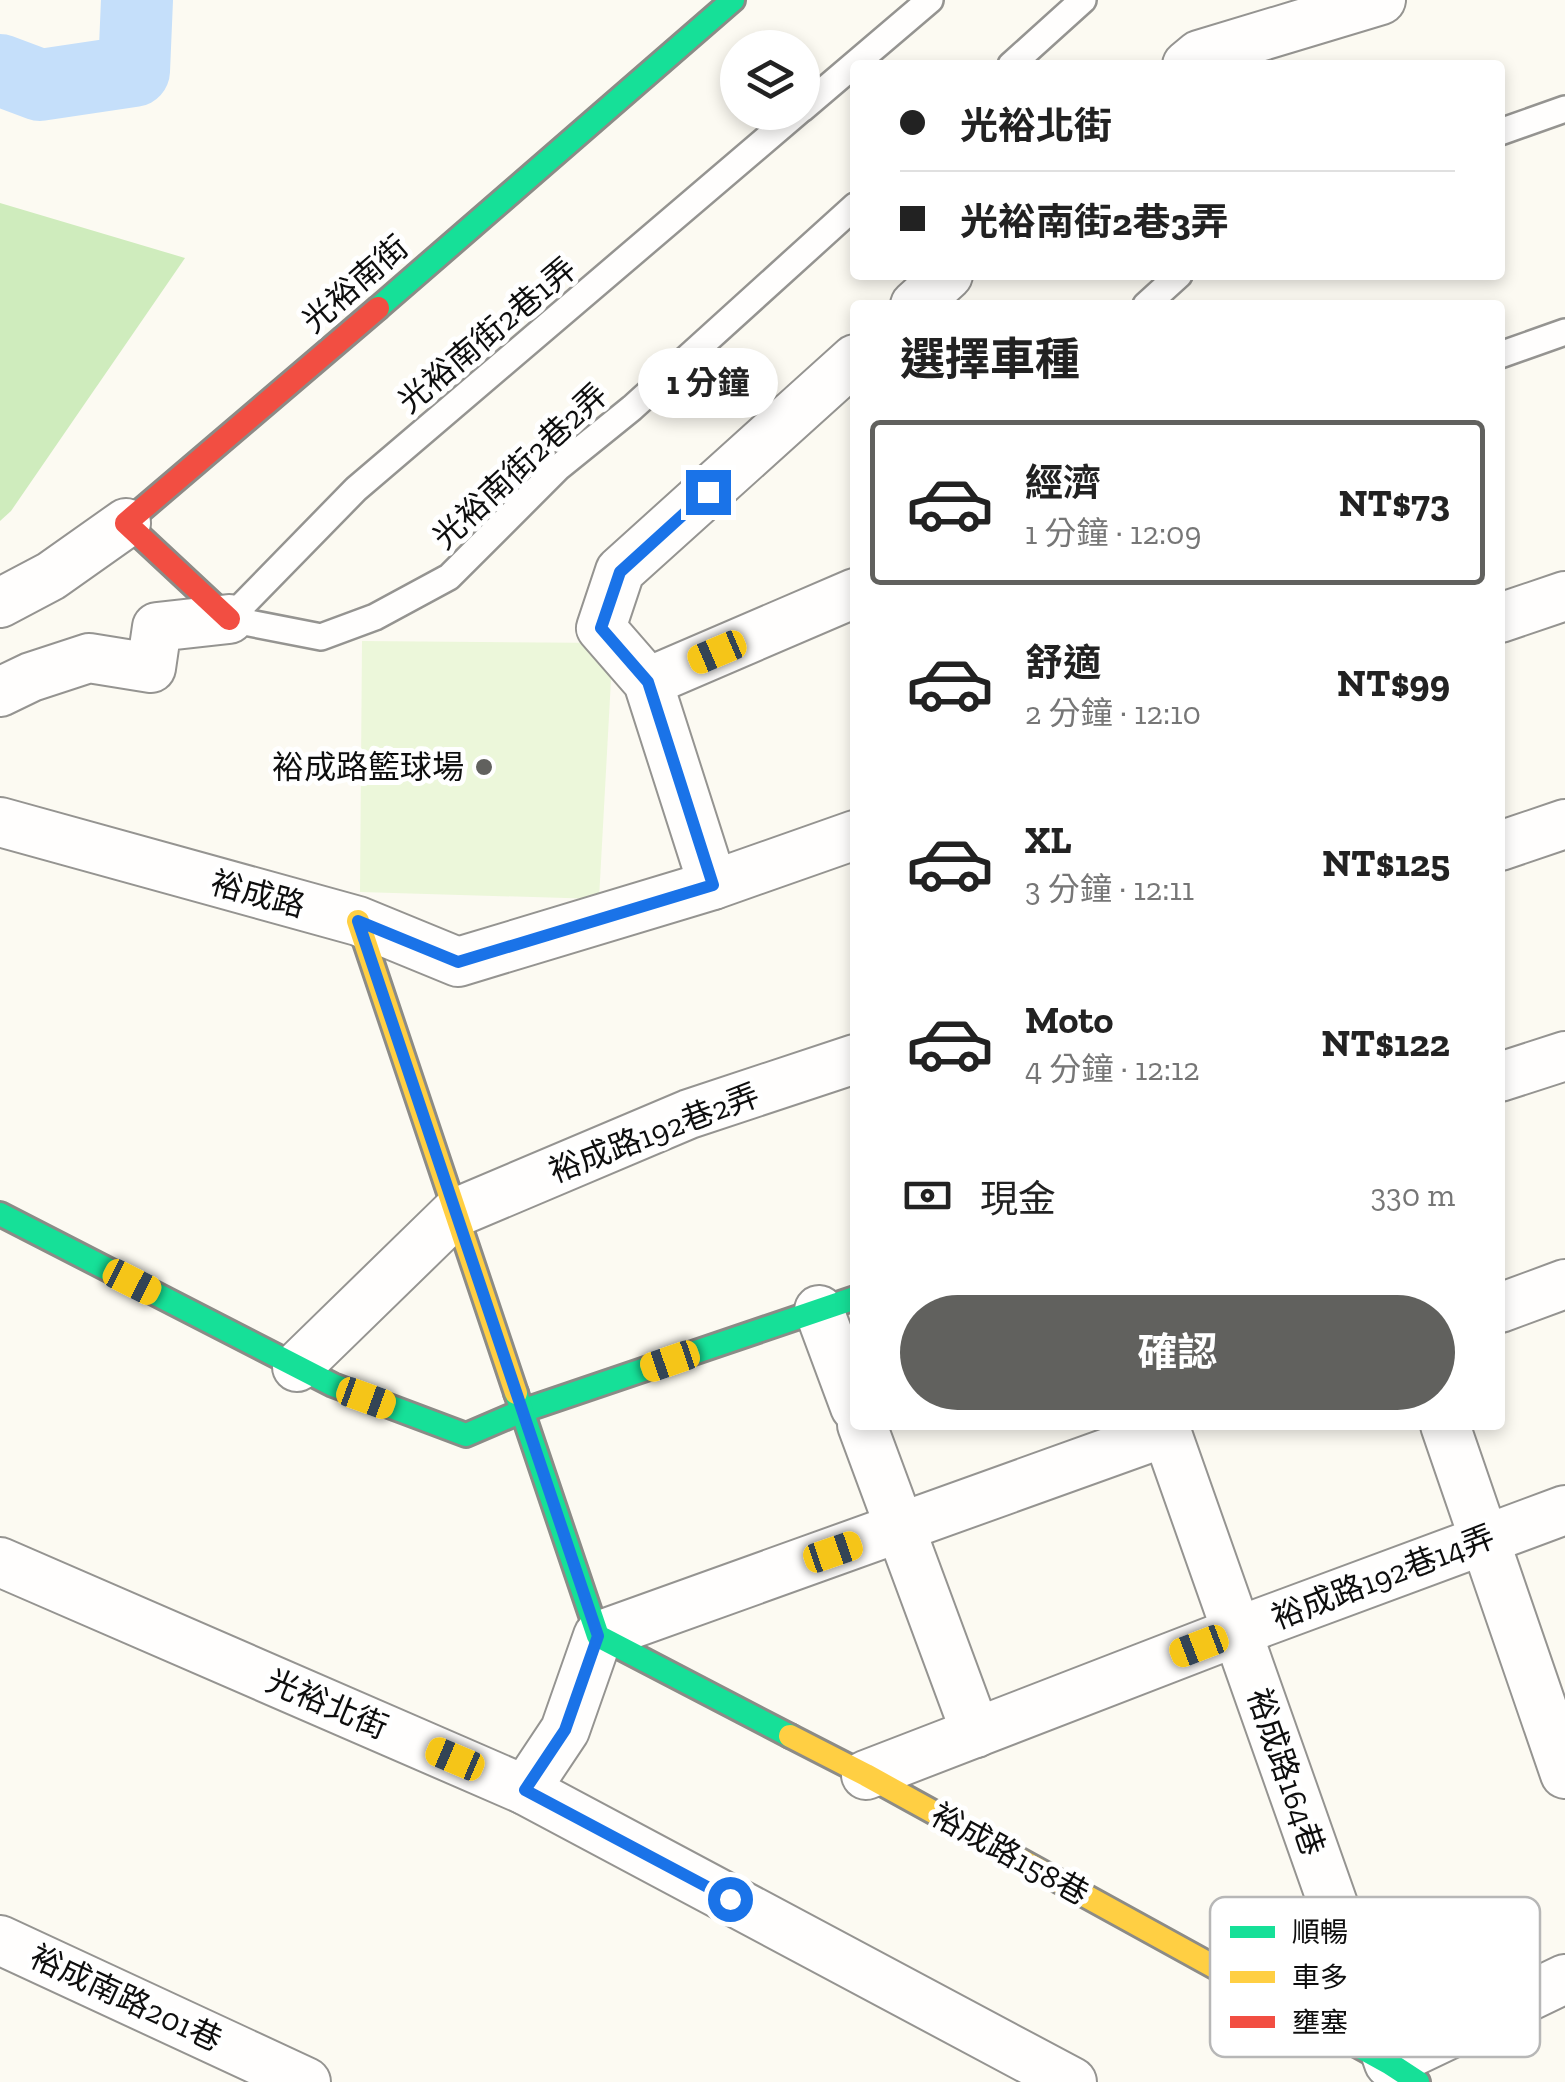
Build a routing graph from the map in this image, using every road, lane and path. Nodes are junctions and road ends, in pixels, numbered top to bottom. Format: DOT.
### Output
graph roads {
  1 [pos="732,0"];
  2 [pos="930,0"];
  3 [pos="1083,0"];
  4 [pos="1381,0"];
  5 [pos="860,60"];
  6 [pos="1017,60"];
  7 [pos="1193,60"];
  8 [pos="850,68"];
  9 [pos="820,94"];
  10 [pos="1565,109"];
  11 [pos="778,130"];
  12 [pos="1505,130"];
  13 [pos="850,211"];
  14 [pos="942,280"];
  15 [pos="1174,280"];
  16 [pos="920,300"];
  17 [pos="1152,300"];
  18 [pos="1565,332"];
  19 [pos="1505,353"];
  20 [pos="850,364"];
  21 [pos="126,524"];
  22 [pos="850,595"];
  23 [pos="1565,596"];
  24 [pos="0,603"];
  25 [pos="1505,616"];
  26 [pos="229,619"];
  27 [pos="648,682"];
  28 [pos="0,692"];
  29 [pos="0,822"];
  30 [pos="1565,824"];
  31 [pos="850,836"];
  32 [pos="1505,844"];
  33 [pos="713,885"];
  34 [pos="358,921"];
  35 [pos="1565,1056"];
  36 [pos="850,1061"];
  37 [pos="1505,1076"];
  38 [pos="456,1212"];
  39 [pos="0,1214"];
  40 [pos="1565,1284"];
  41 [pos="837,1304"];
  42 [pos="1505,1306"];
  43 [pos="297,1366"];
  44 [pos="850,1378"];
  45 [pos="522,1411"];
  46 [pos="864,1430"];
  47 [pos="1162,1430"];
  48 [pos="1165,1430"];
  49 [pos="1446,1430"];
  50 [pos="1565,1510"];
  51 [pos="900,1529"];
  52 [pos="1484,1539"];
  53 [pos="0,1562"];
  54 [pos="1236,1632"];
  55 [pos="598,1636"];
  56 [pos="976,1733"];
  57 [pos="1562,1755"];
  58 [pos="866,1775"];
  59 [pos="525,1790"];
  60 [pos="1336,1897"];
  61 [pos="0,1940"];
  62 [pos="1210,1966"];
  63 [pos="1565,1979"];
  64 [pos="1540,1994"];
  65 [pos="1374,2057"];
  66 [pos="1431,2057"];
  67 [pos="1403,2073"];
  68 [pos="306,2082"];
  69 [pos="1072,2082"];
  1 -- 21 [label="street, 光裕南街"];
  2 -- 5 [label="lane, 光裕南街2巷1弄"];
  3 -- 6 [label="lane"];
  4 -- 7 [label="street"];
  8 -- 9 [label="lane, 光裕南街2巷1弄"];
  10 -- 12 [label="lane"];
  11 -- 26 [label="lane, 光裕南街2巷1弄"];
  13 -- 26 [label="lane, 光裕南街2巷2弄"];
  14 -- 16 [label="street"];
  15 -- 17 [label="lane"];
  18 -- 19 [label="lane"];
  20 -- 27 [label="street"];
  21 -- 24 [label="street"];
  21 -- 26 [label="street"];
  22 -- 27 [label="street"];
  23 -- 25 [label="street"];
  26 -- 28 [label="street"];
  27 -- 33 [label="street"];
  29 -- 34 [label="street, 裕成路"];
  30 -- 32 [label="street"];
  31 -- 33 [label="street, 裕成路"];
  33 -- 34 [label="street, 裕成路"];
  34 -- 38 [label="street"];
  35 -- 37 [label="street"];
  36 -- 38 [label="street, 裕成路192巷2弄"];
  38 -- 43 [label="street"];
  38 -- 45 [label="street"];
  39 -- 43 [label="street"];
  40 -- 42 [label="street"];
  41 -- 44 [label="street"];
  41 -- 45 [label="street"];
  43 -- 45 [label="street"];
  45 -- 55 [label="street"];
  46 -- 51 [label="street"];
  47 -- 51 [label="street"];
  48 -- 54 [label="street, 裕成路164巷"];
  49 -- 52 [label="street"];
  50 -- 52 [label="street, 裕成路192巷14弄"];
  51 -- 55 [label="street"];
  51 -- 56 [label="street"];
  52 -- 54 [label="street, 裕成路192巷14弄"];
  52 -- 57 [label="street"];
  53 -- 59 [label="street, 光裕北街"];
  54 -- 56 [label="street, 裕成路192巷14弄"];
  54 -- 60 [label="street, 裕成路164巷"];
  55 -- 58 [label="street, 裕成路158巷"];
  55 -- 59 [label="street"];
  56 -- 58 [label="street, 裕成路192巷14弄"];
  58 -- 62 [label="street, 裕成路158巷"];
  59 -- 69 [label="street, 光裕北街"];
  61 -- 68 [label="street, 裕成南路201巷"];
  63 -- 64 [label="street"];
  65 -- 67 [label="street, 裕成路158巷"];
  66 -- 67 [label="street"];
}
